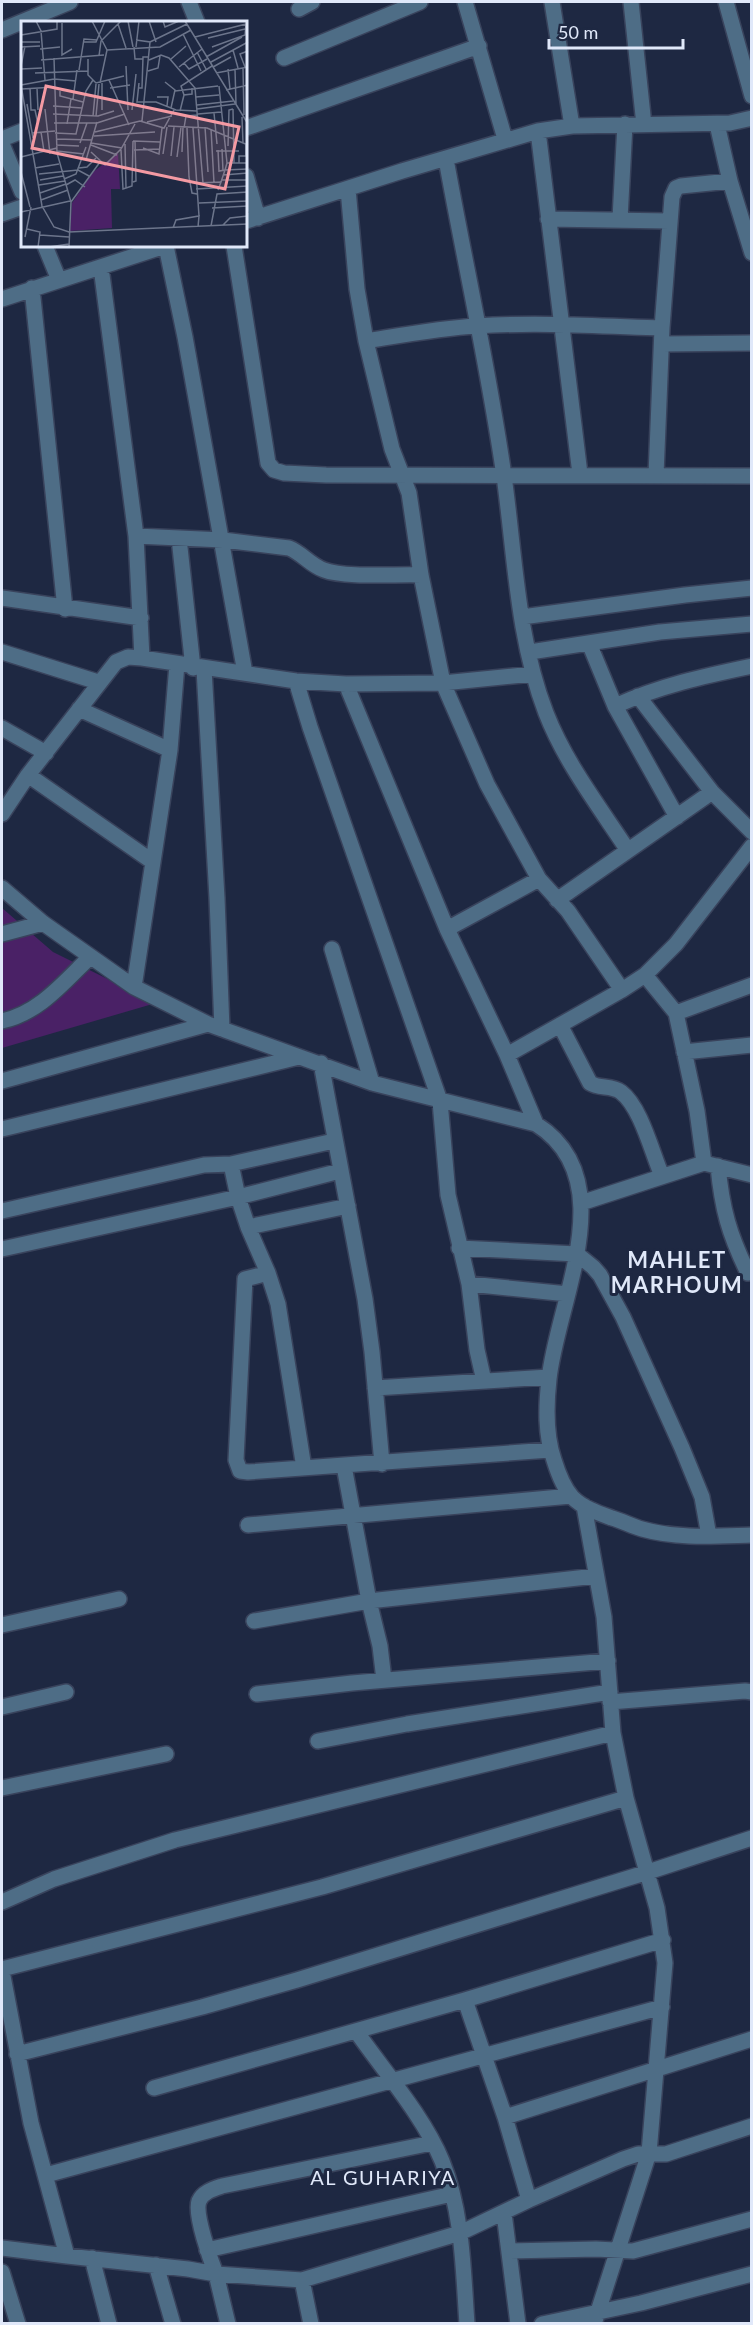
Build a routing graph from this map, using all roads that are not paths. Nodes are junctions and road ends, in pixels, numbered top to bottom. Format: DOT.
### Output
graph roads {
  1 [pos="70,2"];
  2 [pos="189,2"];
  3 [pos="420,2"];
  4 [pos="465,2"];
  5 [pos="552,2"];
  6 [pos="631,2"];
  7 [pos="726,2"];
  8 [pos="24,21"];
  9 [pos="197,21"];
  10 [pos="21,22"];
  11 [pos="2,30"];
  12 [pos="479,46"];
  13 [pos="284,58"];
  14 [pos="752,96"];
  15 [pos="752,118"];
  16 [pos="625,124"];
  17 [pos="717,124"];
  18 [pos="644,125"];
  19 [pos="572,126"];
  20 [pos="248,127"];
  21 [pos="538,131"];
  22 [pos="21,132"];
  23 [pos="2,139"];
  24 [pos="505,139"];
  25 [pos="2,144"];
  26 [pos="446,159"];
  27 [pos="730,181"];
  28 [pos="348,189"];
  29 [pos="21,190"];
  30 [pos="248,191"];
  31 [pos="21,207"];
  32 [pos="2,214"];
  33 [pos="548,219"];
  34 [pos="620,219"];
  35 [pos="252,220"];
  36 [pos="669,221"];
  37 [pos="46,248"];
  38 [pos="159,248"];
  39 [pos="165,248"];
  40 [pos="234,248"];
  41 [pos="752,253"];
  42 [pos="101,267"];
  43 [pos="59,280"];
  44 [pos="32,288"];
  45 [pos="2,299"];
  46 [pos="561,325"];
  47 [pos="477,326"];
  48 [pos="662,328"];
  49 [pos="366,341"];
  50 [pos="752,343"];
  51 [pos="662,345"];
  52 [pos="580,474"];
  53 [pos="656,475"];
  54 [pos="504,476"];
  55 [pos="752,476"];
  56 [pos="403,477"];
  57 [pos="136,536"];
  58 [pos="179,538"];
  59 [pos="223,540"];
  60 [pos="421,575"];
  61 [pos="752,588"];
  62 [pos="2,598"];
  63 [pos="66,609"];
  64 [pos="522,616"];
  65 [pos="141,618"];
  66 [pos="752,624"];
  67 [pos="589,643"];
  68 [pos="2,652"];
  69 [pos="530,652"];
  70 [pos="142,658"];
  71 [pos="752,666"];
  72 [pos="191,667"];
  73 [pos="245,673"];
  74 [pos="533,674"];
  75 [pos="296,681"];
  76 [pos="98,682"];
  77 [pos="443,683"];
  78 [pos="346,684"];
  79 [pos="638,696"];
  80 [pos="615,706"];
  81 [pos="79,709"];
  82 [pos="2,728"];
  83 [pos="170,750"];
  84 [pos="46,753"];
  85 [pos="28,775"];
  86 [pos="712,792"];
  87 [pos="2,813"];
  88 [pos="677,817"];
  89 [pos="752,832"];
  90 [pos="752,846"];
  91 [pos="627,849"];
  92 [pos="153,862"];
  93 [pos="539,879"];
  94 [pos="2,888"];
  95 [pos="557,900"];
  96 [pos="43,923"];
  97 [pos="447,929"];
  98 [pos="2,934"];
  99 [pos="332,950"];
  100 [pos="90,957"];
  101 [pos="645,975"];
  102 [pos="752,985"];
  103 [pos="134,987"];
  104 [pos="621,990"];
  105 [pos="676,1013"];
  106 [pos="2,1021"];
  107 [pos="560,1025"];
  108 [pos="215,1027"];
  109 [pos="752,1045"];
  110 [pos="684,1052"];
  111 [pos="507,1055"];
  112 [pos="299,1057"];
  113 [pos="321,1063"];
  114 [pos="2,1081"];
  115 [pos="372,1083"];
  116 [pos="440,1101"];
  117 [pos="536,1124"];
  118 [pos="2,1129"];
  119 [pos="334,1141"];
  120 [pos="231,1164"];
  121 [pos="711,1164"];
  122 [pos="340,1171"];
  123 [pos="752,1175"];
  124 [pos="662,1176"];
  125 [pos="238,1197"];
  126 [pos="581,1203"];
  127 [pos="348,1206"];
  128 [pos="2,1210"];
  129 [pos="248,1227"];
  130 [pos="459,1248"];
  131 [pos="2,1249"];
  132 [pos="577,1254"];
  133 [pos="752,1272"];
  134 [pos="268,1273"];
  135 [pos="468,1284"];
  136 [pos="568,1294"];
  137 [pos="549,1377"];
  138 [pos="484,1381"];
  139 [pos="375,1388"];
  140 [pos="550,1450"];
  141 [pos="382,1464"];
  142 [pos="344,1466"];
  143 [pos="304,1468"];
  144 [pos="571,1496"];
  145 [pos="584,1506"];
  146 [pos="354,1515"];
  147 [pos="249,1525"];
  148 [pos="752,1535"];
  149 [pos="709,1536"];
  150 [pos="596,1576"];
  151 [pos="119,1599"];
  152 [pos="369,1601"];
  153 [pos="254,1621"];
  154 [pos="2,1625"];
  155 [pos="608,1660"];
  156 [pos="384,1680"];
  157 [pos="66,1692"];
  158 [pos="752,1692"];
  159 [pos="257,1694"];
  160 [pos="610,1697"];
  161 [pos="2,1707"];
  162 [pos="613,1734"];
  163 [pos="318,1741"];
  164 [pos="166,1754"];
  165 [pos="2,1788"];
  166 [pos="626,1798"];
  167 [pos="752,1838"];
  168 [pos="648,1872"];
  169 [pos="2,1902"];
  170 [pos="663,1940"];
  171 [pos="2,1970"];
  172 [pos="465,2000"];
  173 [pos="662,2007"];
  174 [pos="356,2031"];
  175 [pos="752,2039"];
  176 [pos="17,2054"];
  177 [pos="484,2055"];
  178 [pos="657,2068"];
  179 [pos="391,2081"];
  180 [pos="154,2088"];
  181 [pos="505,2117"];
  182 [pos="752,2127"];
  183 [pos="432,2143"];
  184 [pos="649,2153"];
  185 [pos="46,2175"];
  186 [pos="452,2194"];
  187 [pos="529,2200"];
  188 [pos="504,2212"];
  189 [pos="752,2219"];
  190 [pos="460,2233"];
  191 [pos="2,2248"];
  192 [pos="207,2250"];
  193 [pos="510,2251"];
  194 [pos="617,2252"];
  195 [pos="68,2256"];
  196 [pos="92,2258"];
  197 [pos="156,2265"];
  198 [pos="2,2272"];
  199 [pos="216,2274"];
  200 [pos="752,2274"];
  201 [pos="302,2280"];
  202 [pos="596,2318"];
  203 [pos="18,2324"];
  204 [pos="109,2324"];
  205 [pos="173,2324"];
  206 [pos="228,2324"];
  207 [pos="311,2324"];
  208 [pos="467,2324"];
  209 [pos="518,2324"];
  210 [pos="542,2324"];
  1 -- 8 [label="street"];
  2 -- 9 [label="street"];
  3 -- 13 [label="street"];
  4 -- 12 [label="street"];
  5 -- 19 [label="street"];
  6 -- 18 [label="street"];
  7 -- 14 [label="street"];
  10 -- 11 [label="street"];
  12 -- 20 [label="street"];
  12 -- 24 [label="street"];
  15 -- 17 [label="street"];
  16 -- 18 [label="street"];
  16 -- 19 [label="street"];
  16 -- 34 [label="street"];
  17 -- 18 [label="street"];
  17 -- 27 [label="street"];
  19 -- 21 [label="street"];
  21 -- 24 [label="street"];
  21 -- 33 [label="street"];
  22 -- 23 [label="street"];
  24 -- 26 [label="street"];
  25 -- 29 [label="street"];
  26 -- 28 [label="street"];
  26 -- 47 [label="street"];
  27 -- 36 [label="street"];
  27 -- 41 [label="street"];
  28 -- 35 [label="street"];
  28 -- 49 [label="street"];
  30 -- 35 [label="street"];
  31 -- 32 [label="street"];
  33 -- 34 [label="street"];
  33 -- 46 [label="street"];
  34 -- 36 [label="street"];
  36 -- 48 [label="street"];
  37 -- 43 [label="street"];
  38 -- 42 [label="street"];
  39 -- 59 [label="street"];
  40 -- 56 [label="street"];
  42 -- 43 [label="street"];
  42 -- 57 [label="street"];
  43 -- 44 [label="street"];
  44 -- 45 [label="street"];
  44 -- 63 [label="street"];
  46 -- 47 [label="street"];
  46 -- 48 [label="street"];
  46 -- 52 [label="street"];
  47 -- 49 [label="street"];
  47 -- 54 [label="street"];
  48 -- 51 [label="street"];
  49 -- 56 [label="street"];
  50 -- 51 [label="street"];
  51 -- 53 [label="street"];
  52 -- 53 [label="street"];
  52 -- 54 [label="street"];
  53 -- 55 [label="street"];
  54 -- 56 [label="street"];
  54 -- 64 [label="street"];
  56 -- 60 [label="street"];
  57 -- 58 [label="street"];
  57 -- 65 [label="street"];
  58 -- 59 [label="street"];
  58 -- 72 [label="street"];
  59 -- 60 [label="street"];
  59 -- 73 [label="street"];
  60 -- 77 [label="street"];
  61 -- 64 [label="street"];
  62 -- 63 [label="street"];
  63 -- 65 [label="street"];
  64 -- 69 [label="street"];
  65 -- 70 [label="street"];
  66 -- 67 [label="street"];
  67 -- 69 [label="street"];
  67 -- 80 [label="street"];
  68 -- 76 [label="street"];
  69 -- 74 [label="street"];
  70 -- 72 [label="street"];
  70 -- 76 [label="street"];
  71 -- 79 [label="street"];
  72 -- 73 [label="street"];
  72 -- 83 [label="street"];
  72 -- 108 [label="street"];
  73 -- 75 [label="street"];
  74 -- 77 [label="street"];
  74 -- 91 [label="street"];
  75 -- 78 [label="street"];
  75 -- 116 [label="street"];
  76 -- 81 [label="street"];
  77 -- 78 [label="street"];
  77 -- 93 [label="street"];
  78 -- 97 [label="street"];
  79 -- 80 [label="street"];
  79 -- 86 [label="street"];
  80 -- 88 [label="street"];
  81 -- 83 [label="street"];
  81 -- 84 [label="street"];
  82 -- 84 [label="street"];
  83 -- 92 [label="street"];
  84 -- 85 [label="street"];
  85 -- 87 [label="street"];
  85 -- 92 [label="street"];
  86 -- 88 [label="street"];
  86 -- 89 [label="street"];
  88 -- 91 [label="street"];
  90 -- 101 [label="street"];
  91 -- 95 [label="street"];
  92 -- 103 [label="street"];
  93 -- 95 [label="street"];
  93 -- 97 [label="street"];
  94 -- 96 [label="street"];
  95 -- 104 [label="street"];
  96 -- 98 [label="street"];
  96 -- 100 [label="street"];
  97 -- 111 [label="street"];
  99 -- 115 [label="street"];
  100 -- 103 [label="street"];
  100 -- 106 [label="street"];
  101 -- 104 [label="street"];
  101 -- 105 [label="street"];
  102 -- 105 [label="street"];
  103 -- 108 [label="street"];
  104 -- 107 [label="street"];
  105 -- 110 [label="street"];
  107 -- 111 [label="street"];
  107 -- 124 [label="street"];
  108 -- 112 [label="street"];
  108 -- 114 [label="street"];
  109 -- 110 [label="street"];
  110 -- 121 [label="street"];
  111 -- 117 [label="street"];
  112 -- 113 [label="street"];
  112 -- 118 [label="street"];
  113 -- 115 [label="street"];
  113 -- 119 [label="street"];
  115 -- 116 [label="street"];
  116 -- 117 [label="street"];
  116 -- 130 [label="street"];
  117 -- 126 [label="street"];
  119 -- 120 [label="street"];
  119 -- 122 [label="street"];
  120 -- 125 [label="street"];
  120 -- 128 [label="street"];
  121 -- 123 [label="street"];
  121 -- 124 [label="street"];
  121 -- 133 [label="street"];
  122 -- 125 [label="street"];
  122 -- 127 [label="street"];
  124 -- 126 [label="street"];
  125 -- 129 [label="street"];
  125 -- 131 [label="street"];
  126 -- 132 [label="street"];
  127 -- 129 [label="street"];
  127 -- 139 [label="street"];
  129 -- 134 [label="street"];
  130 -- 132 [label="street"];
  130 -- 135 [label="street"];
  132 -- 136 [label="street"];
  132 -- 149 [label="street"];
  134 -- 143 [label="street"];
  134 -- 143 [label="street"];
  135 -- 136 [label="street"];
  135 -- 138 [label="street"];
  136 -- 137 [label="street"];
  137 -- 138 [label="street"];
  137 -- 140 [label="street"];
  138 -- 139 [label="street"];
  139 -- 141 [label="street"];
  140 -- 141 [label="street"];
  140 -- 144 [label="street"];
  141 -- 142 [label="street"];
  142 -- 143 [label="street"];
  142 -- 146 [label="street"];
  144 -- 145 [label="street"];
  144 -- 146 [label="street"];
  145 -- 149 [label="street"];
  145 -- 150 [label="street"];
  146 -- 147 [label="street"];
  146 -- 152 [label="street"];
  148 -- 149 [label="street"];
  150 -- 152 [label="street"];
  150 -- 155 [label="street"];
  151 -- 154 [label="street"];
  152 -- 153 [label="street"];
  152 -- 156 [label="street"];
  155 -- 156 [label="street"];
  155 -- 160 [label="street"];
  156 -- 159 [label="street"];
  157 -- 161 [label="street"];
  158 -- 160 [label="street"];
  160 -- 162 [label="street"];
  160 -- 163 [label="street"];
  162 -- 166 [label="street"];
  162 -- 169 [label="street"];
  164 -- 165 [label="street"];
  166 -- 168 [label="street"];
  166 -- 171 [label="street"];
  167 -- 168 [label="street"];
  168 -- 170 [label="street"];
  168 -- 176 [label="street"];
  170 -- 172 [label="street"];
  170 -- 173 [label="street"];
  171 -- 176 [label="street"];
  172 -- 174 [label="street"];
  172 -- 177 [label="street"];
  173 -- 177 [label="street"];
  173 -- 178 [label="street"];
  174 -- 179 [label="street"];
  174 -- 180 [label="street"];
  175 -- 178 [label="street"];
  176 -- 185 [label="street"];
  177 -- 179 [label="street"];
  177 -- 181 [label="street"];
  178 -- 181 [label="street"];
  178 -- 184 [label="street"];
  179 -- 183 [label="street"];
  179 -- 185 [label="street"];
  181 -- 187 [label="street"];
  182 -- 184 [label="street"];
  183 -- 186 [label="street"];
  183 -- 192 [label="street"];
  184 -- 187 [label="street"];
  184 -- 194 [label="street"];
  185 -- 195 [label="street"];
  186 -- 190 [label="street"];
  186 -- 192 [label="street"];
  187 -- 188 [label="street"];
  188 -- 190 [label="street"];
  188 -- 193 [label="street"];
  189 -- 194 [label="street"];
  190 -- 201 [label="street"];
  190 -- 208 [label="street"];
  191 -- 195 [label="street"];
  192 -- 199 [label="street"];
  193 -- 194 [label="street"];
  193 -- 209 [label="street"];
  194 -- 202 [label="street"];
  195 -- 196 [label="street"];
  196 -- 197 [label="street"];
  196 -- 204 [label="street"];
  197 -- 199 [label="street"];
  197 -- 205 [label="street"];
  198 -- 203 [label="street"];
  199 -- 201 [label="street"];
  199 -- 206 [label="street"];
  200 -- 202 [label="street"];
  201 -- 207 [label="street"];
  202 -- 210 [label="street"];
}
